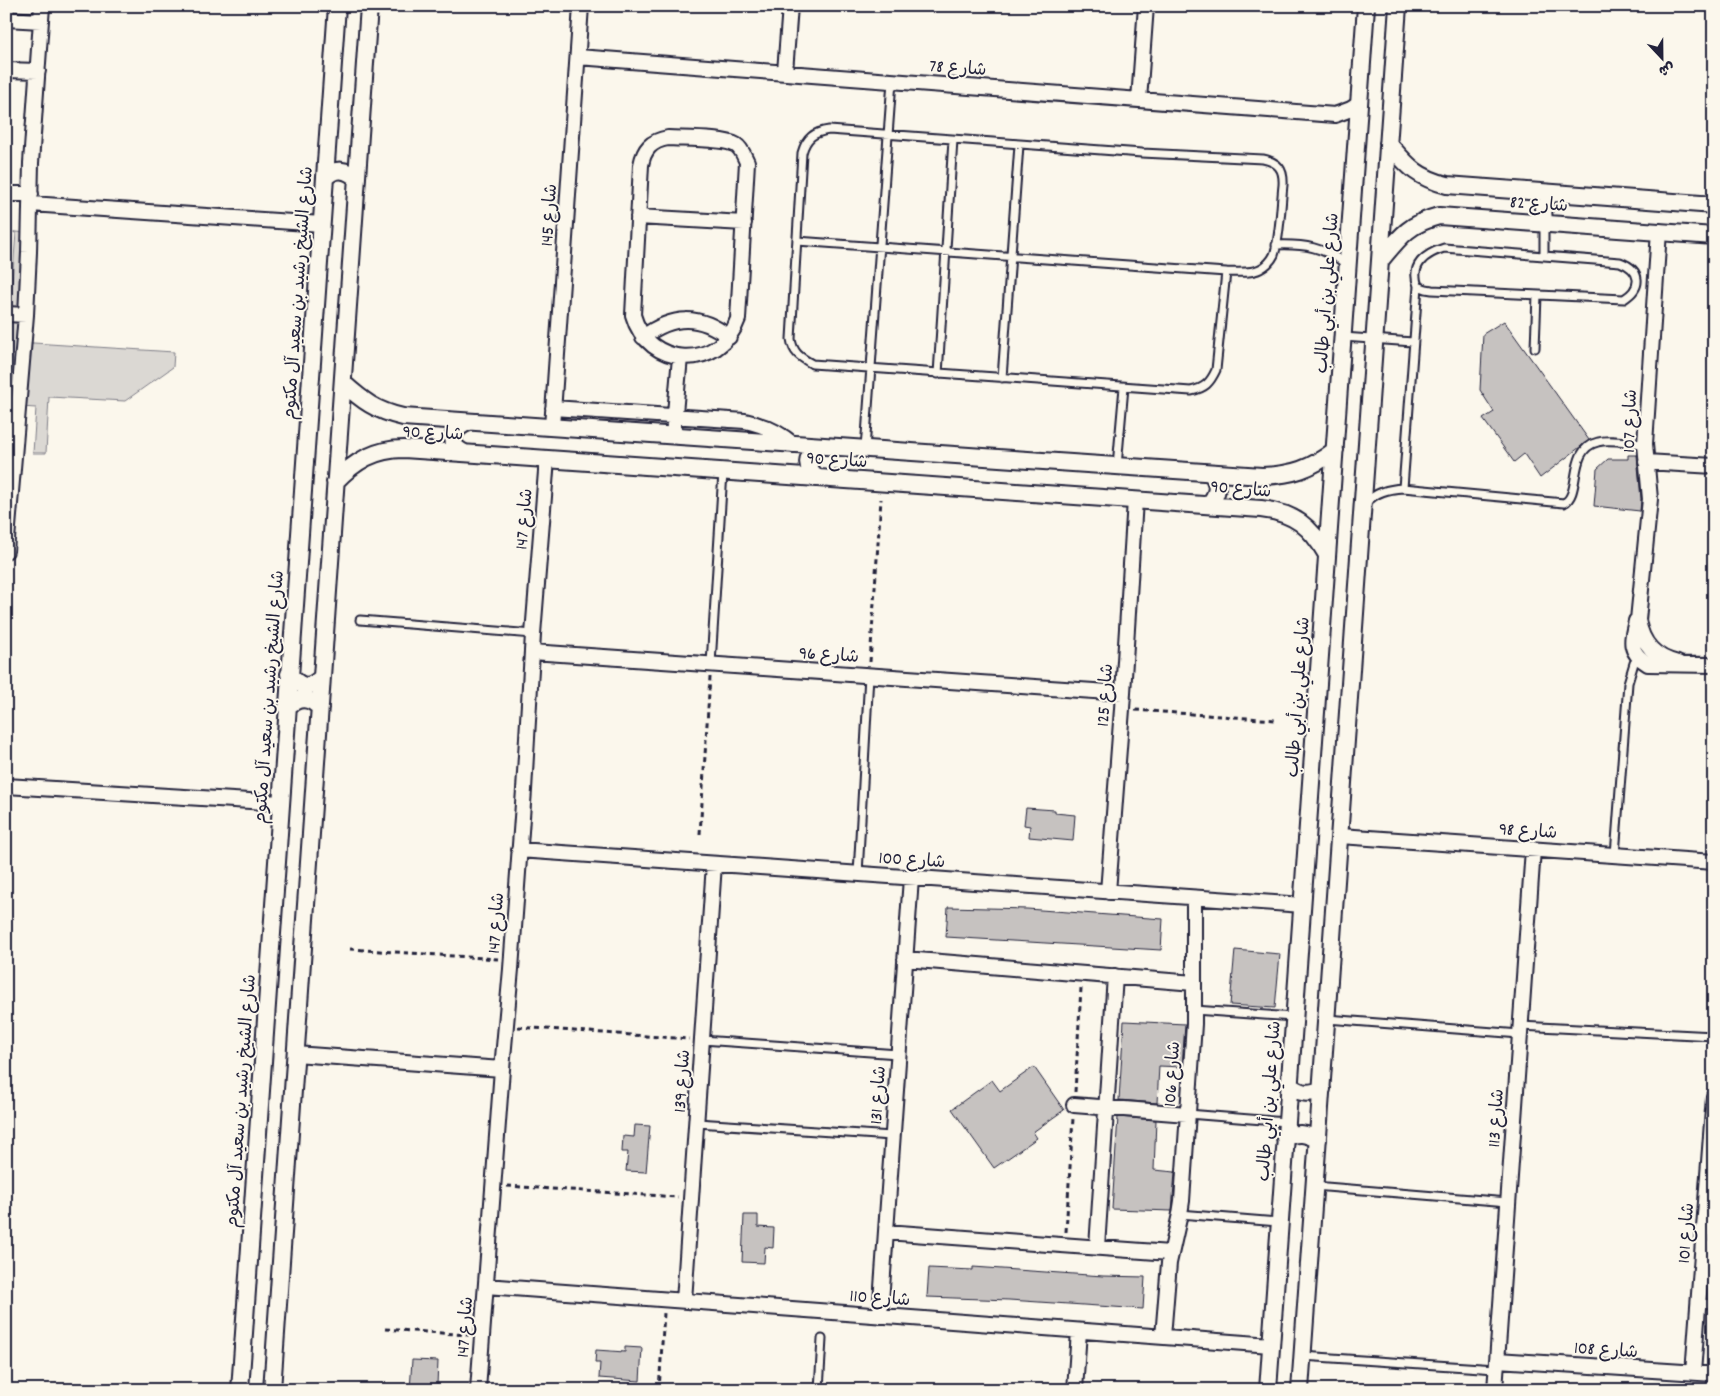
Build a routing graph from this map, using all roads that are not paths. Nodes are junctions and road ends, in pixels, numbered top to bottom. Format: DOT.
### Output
graph roads {
  1 [pos="42,6"];
  2 [pos="337,6"];
  3 [pos="369,6"];
  4 [pos="582,6"];
  5 [pos="790,6"];
  6 [pos="1146,6"];
  7 [pos="1366,6"];
  8 [pos="1398,6"];
  9 [pos="6,19"];
  10 [pos="41,21"];
  11 [pos="578,57"];
  12 [pos="6,70"];
  13 [pos="38,71"];
  14 [pos="785,72"];
  15 [pos="892,81"];
  16 [pos="1139,100"];
  17 [pos="1359,104"];
  18 [pos="1335,115"];
  19 [pos="1356,130"];
  20 [pos="888,135"];
  21 [pos="953,140"];
  22 [pos="1388,143"];
  23 [pos="1018,145"];
  24 [pos="325,178"];
  25 [pos="357,179"];
  26 [pos="1550,193"];
  27 [pos="6,194"];
  28 [pos="31,199"];
  29 [pos="1714,205"];
  30 [pos="638,217"];
  31 [pos="744,223"];
  32 [pos="1544,223"];
  33 [pos="322,224"];
  34 [pos="1659,232"];
  35 [pos="1714,236"];
  36 [pos="797,240"];
  37 [pos="1276,245"];
  38 [pos="880,246"];
  39 [pos="946,251"];
  40 [pos="1011,256"];
  41 [pos="1544,256"];
  42 [pos="1380,262"];
  43 [pos="1348,264"];
  44 [pos="1226,272"];
  45 [pos="1418,286"];
  46 [pos="1537,295"];
  47 [pos="6,314"];
  48 [pos="26,315"];
  49 [pos="643,337"];
  50 [pos="729,337"];
  51 [pos="1342,337"];
  52 [pos="1374,339"];
  53 [pos="1413,342"];
  54 [pos="1535,348"];
  55 [pos="680,358"];
  56 [pos="871,369"];
  57 [pos="938,374"];
  58 [pos="1002,378"];
  59 [pos="343,383"];
  60 [pos="1124,387"];
  61 [pos="553,408"];
  62 [pos="675,416"];
  63 [pos="469,422"];
  64 [pos="552,427"];
  65 [pos="673,436"];
  66 [pos="1645,444"];
  67 [pos="794,445"];
  68 [pos="817,446"];
  69 [pos="865,449"];
  70 [pos="1335,450"];
  71 [pos="465,453"];
  72 [pos="547,459"];
  73 [pos="1646,462"];
  74 [pos="1117,466"];
  75 [pos="1714,466"];
  76 [pos="723,472"];
  77 [pos="1211,473"];
  78 [pos="792,476"];
  79 [pos="818,478"];
  80 [pos="336,482"];
  81 [pos="1403,488"];
  82 [pos="1136,500"];
  83 [pos="1208,505"];
  84 [pos="1363,507"];
  85 [pos="6,551"];
  86 [pos="1327,555"];
  87 [pos="1639,611"];
  88 [pos="360,620"];
  89 [pos="533,634"];
  90 [pos="532,652"];
  91 [pos="1639,659"];
  92 [pos="1678,663"];
  93 [pos="710,664"];
  94 [pos="1714,665"];
  95 [pos="289,674"];
  96 [pos="869,675"];
  97 [pos="322,677"];
  98 [pos="1123,693"];
  99 [pos="287,706"];
  100 [pos="320,708"];
  101 [pos="6,786"];
  102 [pos="281,803"];
  103 [pos="1340,836"];
  104 [pos="1533,849"];
  105 [pos="519,850"];
  106 [pos="1615,855"];
  107 [pos="1714,862"];
  108 [pos="714,864"];
  109 [pos="858,874"];
  110 [pos="911,878"];
  111 [pos="1108,892"];
  112 [pos="1194,898"];
  113 [pos="1303,905"];
  114 [pos="905,959"];
  115 [pos="1115,976"];
  116 [pos="1194,983"];
  117 [pos="1194,1010"];
  118 [pos="1294,1017"];
  119 [pos="1327,1019"];
  120 [pos="1520,1030"];
  121 [pos="1714,1036"];
  122 [pos="702,1040"];
  123 [pos="296,1054"];
  124 [pos="898,1054"];
  125 [pos="502,1069"];
  126 [pos="1289,1085"];
  127 [pos="1322,1089"];
  128 [pos="1714,1096"];
  129 [pos="1074,1106"];
  130 [pos="1106,1108"];
  131 [pos="1187,1114"];
  132 [pos="697,1123"];
  133 [pos="1286,1130"];
  134 [pos="892,1136"];
  135 [pos="1318,1140"];
  136 [pos="1314,1186"];
  137 [pos="1508,1202"];
  138 [pos="1180,1214"];
  139 [pos="1279,1222"];
  140 [pos="886,1232"];
  141 [pos="1097,1247"];
  142 [pos="1170,1252"];
  143 [pos="486,1286"];
  144 [pos="684,1301"];
  145 [pos="1698,1303"];
  146 [pos="1714,1304"];
  147 [pos="880,1316"];
  148 [pos="1079,1331"];
  149 [pos="1163,1337"];
  150 [pos="822,1339"];
  151 [pos="1271,1345"];
  152 [pos="1302,1356"];
  153 [pos="1496,1364"];
  154 [pos="1693,1373"];
  155 [pos="1714,1374"];
  156 [pos="240,1390"];
  157 [pos="272,1390"];
  158 [pos="478,1390"];
  159 [pos="819,1390"];
  160 [pos="1075,1390"];
  161 [pos="1268,1390"];
  162 [pos="1300,1390"];
  163 [pos="1495,1390"];
  1 -- 10 [label="street"];
  2 -- 24 [label="street, شارع الشيخ رشيد بن سعيد آل مكتوم"];
  3 -- 25 [label="street"];
  4 -- 11 [label="street, شارع 145"];
  5 -- 14 [label="street"];
  6 -- 16 [label="street"];
  7 -- 17 [label="street, شارع علي بن أبي طالب"];
  8 -- 22 [label="street"];
  9 -- 10 [label="street"];
  10 -- 13 [label="street"];
  11 -- 14 [label="street, شارع 78"];
  11 -- 61 [label="street, شارع 145"];
  12 -- 13 [label="street"];
  13 -- 28 [label="street"];
  14 -- 15 [label="street, شارع 78"];
  15 -- 16 [label="street, شارع 78"];
  15 -- 20 [label="lane"];
  16 -- 18 [label="street, شارع 78"];
  17 -- 18 [label="street, شارع 78"];
  17 -- 19 [label="street, شارع علي بن أبي طالب"];
  18 -- 19 [label="street"];
  19 -- 43 [label="street, شارع علي بن أبي طالب"];
  20 -- 21 [label="lane"];
  20 -- 36 [label="lane"];
  20 -- 38 [label="lane"];
  21 -- 23 [label="lane"];
  21 -- 39 [label="lane"];
  22 -- 26 [label="street, شارع 82"];
  22 -- 42 [label="street"];
  23 -- 37 [label="lane"];
  23 -- 40 [label="lane"];
  24 -- 25 [label="street"];
  24 -- 33 [label="street, شارع الشيخ رشيد بن سعيد آل مكتوم"];
  25 -- 59 [label="street"];
  26 -- 29 [label="street, شارع 82"];
  26 -- 32 [label="street"];
  27 -- 28 [label="street"];
  28 -- 33 [label="street"];
  28 -- 48 [label="street"];
  30 -- 31 [label="street"];
  30 -- 31 [label="street"];
  30 -- 49 [label="street"];
  31 -- 50 [label="street"];
  32 -- 34 [label="street, شارع 82"];
  32 -- 41 [label="lane"];
  32 -- 42 [label="street, شارع 82"];
  33 -- 95 [label="street, شارع الشيخ رشيد بن سعيد آل مكتوم"];
  34 -- 35 [label="street, شارع 82"];
  34 -- 66 [label="street, شارع 107"];
  36 -- 38 [label="lane"];
  36 -- 56 [label="lane"];
  37 -- 43 [label="lane"];
  37 -- 44 [label="lane"];
  38 -- 39 [label="lane"];
  38 -- 56 [label="lane"];
  39 -- 40 [label="lane"];
  39 -- 57 [label="lane"];
  40 -- 44 [label="lane"];
  40 -- 58 [label="lane"];
  41 -- 45 [label="lane"];
  41 -- 46 [label="lane"];
  42 -- 52 [label="street"];
  43 -- 51 [label="street, شارع علي بن أبي طالب"];
  44 -- 60 [label="lane"];
  45 -- 46 [label="lane"];
  45 -- 53 [label="lane"];
  46 -- 54 [label="lane"];
  47 -- 48 [label="street"];
  48 -- 85 [label="street"];
  49 -- 50 [label="street"];
  49 -- 55 [label="street"];
  50 -- 55 [label="street"];
  51 -- 52 [label="lane"];
  51 -- 70 [label="street, شارع علي بن أبي طالب"];
  52 -- 53 [label="lane"];
  52 -- 84 [label="street"];
  53 -- 81 [label="lane"];
  55 -- 62 [label="street"];
  56 -- 57 [label="lane"];
  56 -- 69 [label="lane"];
  57 -- 58 [label="lane"];
  58 -- 60 [label="lane"];
  59 -- 63 [label="street, شارع 90"];
  59 -- 80 [label="street"];
  60 -- 74 [label="lane"];
  61 -- 62 [label="street"];
  61 -- 64 [label="street, شارع 145"];
  62 -- 65 [label="street"];
  62 -- 67 [label="street"];
  63 -- 64 [label="street, شارع 90"];
  63 -- 71 [label="street"];
  64 -- 65 [label="street, شارع 90"];
  65 -- 67 [label="street, شارع 90"];
  66 -- 73 [label="street, شارع 107"];
  66 -- 81 [label="lane"];
  67 -- 68 [label="street, شارع 90"];
  67 -- 78 [label="street"];
  68 -- 69 [label="street, شارع 90"];
  68 -- 79 [label="street"];
  69 -- 74 [label="street, شارع 90"];
  70 -- 77 [label="street, شارع 90"];
  70 -- 86 [label="street, شارع علي بن أبي طالب"];
  71 -- 72 [label="street, شارع 90"];
  71 -- 80 [label="street, شارع 90"];
  72 -- 76 [label="street, شارع 90"];
  72 -- 89 [label="street, شارع 147"];
  73 -- 75 [label="street"];
  73 -- 87 [label="street, شارع 107"];
  74 -- 77 [label="street, شارع 90"];
  76 -- 78 [label="street, شارع 90"];
  76 -- 93 [label="lane"];
  77 -- 83 [label="street"];
  78 -- 79 [label="street, شارع 90"];
  79 -- 82 [label="street, شارع 90"];
  80 -- 97 [label="street"];
  81 -- 84 [label="lane"];
  82 -- 83 [label="street, شارع 90"];
  82 -- 98 [label="street, شارع 125"];
  83 -- 86 [label="street, شارع 90"];
  84 -- 103 [label="street"];
  86 -- 113 [label="street, شارع علي بن أبي طالب"];
  87 -- 91 [label="street, شارع 107"];
  87 -- 92 [label="street, شارع 107"];
  88 -- 89 [label="lane"];
  89 -- 90 [label="street, شارع 147"];
  90 -- 93 [label="street, شارع 96"];
  90 -- 105 [label="street, شارع 147"];
  91 -- 92 [label="street, شارع 107"];
  91 -- 106 [label="lane"];
  92 -- 94 [label="street, شارع 107"];
  93 -- 96 [label="street, شارع 96"];
  95 -- 97 [label="street"];
  95 -- 99 [label="street, شارع الشيخ رشيد بن سعيد آل مكتوم"];
  96 -- 98 [label="street, شارع 96"];
  96 -- 109 [label="lane"];
  97 -- 100 [label="street"];
  98 -- 111 [label="street, شارع 125"];
  99 -- 100 [label="street"];
  99 -- 102 [label="street, شارع الشيخ رشيد بن سعيد آل مكتوم"];
  100 -- 123 [label="street"];
  101 -- 102 [label="street"];
  102 -- 156 [label="street, شارع الشيخ رشيد بن سعيد آل مكتوم"];
  103 -- 104 [label="street, شارع 98"];
  103 -- 119 [label="street"];
  104 -- 106 [label="street, شارع 98"];
  104 -- 120 [label="street, شارع 113"];
  105 -- 108 [label="street, شارع 100"];
  105 -- 125 [label="street, شارع 147"];
  106 -- 107 [label="street, شارع 98"];
  108 -- 109 [label="street, شارع 100"];
  108 -- 122 [label="street, شارع 139"];
  109 -- 110 [label="street, شارع 100"];
  110 -- 111 [label="street, شارع 100"];
  110 -- 114 [label="street, شارع 131"];
  111 -- 112 [label="street, شارع 100"];
  112 -- 113 [label="street, شارع 100"];
  112 -- 116 [label="street, شارع 106"];
  113 -- 118 [label="street, شارع علي بن أبي طالب"];
  114 -- 115 [label="street"];
  114 -- 124 [label="street, شارع 131"];
  115 -- 116 [label="street"];
  115 -- 130 [label="street"];
  116 -- 117 [label="street, شارع 106"];
  117 -- 118 [label="lane"];
  117 -- 131 [label="street, شارع 106"];
  118 -- 126 [label="street, شارع علي بن أبي طالب"];
  119 -- 120 [label="lane"];
  119 -- 127 [label="street"];
  120 -- 121 [label="lane"];
  120 -- 137 [label="street, شارع 113"];
  122 -- 124 [label="lane"];
  122 -- 132 [label="street, شارع 139"];
  123 -- 125 [label="street"];
  123 -- 157 [label="street"];
  124 -- 134 [label="street, شارع 131"];
  125 -- 143 [label="street, شارع 147"];
  126 -- 127 [label="street"];
  126 -- 133 [label="street, شارع علي بن أبي طالب"];
  127 -- 135 [label="street"];
  128 -- 145 [label="street, شارع 101"];
  129 -- 130 [label="street"];
  130 -- 131 [label="street"];
  130 -- 141 [label="street"];
  131 -- 133 [label="lane"];
  131 -- 138 [label="street, شارع 106"];
  132 -- 134 [label="lane"];
  132 -- 144 [label="street, شارع 139"];
  133 -- 135 [label="street"];
  133 -- 139 [label="street, شارع علي بن أبي طالب"];
  134 -- 140 [label="street, شارع 131"];
  135 -- 136 [label="street"];
  136 -- 137 [label="lane"];
  136 -- 152 [label="street"];
  137 -- 153 [label="street, شارع 113"];
  138 -- 139 [label="lane"];
  138 -- 142 [label="street, شارع 106"];
  139 -- 151 [label="street, شارع علي بن أبي طالب"];
  140 -- 141 [label="street"];
  140 -- 147 [label="street, شارع 131"];
  141 -- 142 [label="street"];
  142 -- 149 [label="street, شارع 106"];
  143 -- 144 [label="street, شارع 110"];
  143 -- 158 [label="street, شارع 147"];
  144 -- 147 [label="street, شارع 110"];
  145 -- 146 [label="lane"];
  145 -- 154 [label="street, شارع 101"];
  147 -- 148 [label="street, شارع 110"];
  148 -- 149 [label="street, شارع 110"];
  148 -- 160 [label="street"];
  149 -- 151 [label="street, شارع 110"];
  150 -- 159 [label="lane"];
  151 -- 161 [label="street, شارع علي بن أبي طالب"];
  152 -- 153 [label="lane, شارع 108"];
  152 -- 162 [label="street"];
  153 -- 154 [label="street, شارع 108"];
  153 -- 163 [label="street, شارع 113"];
  154 -- 155 [label="street, شارع 108"];
}
